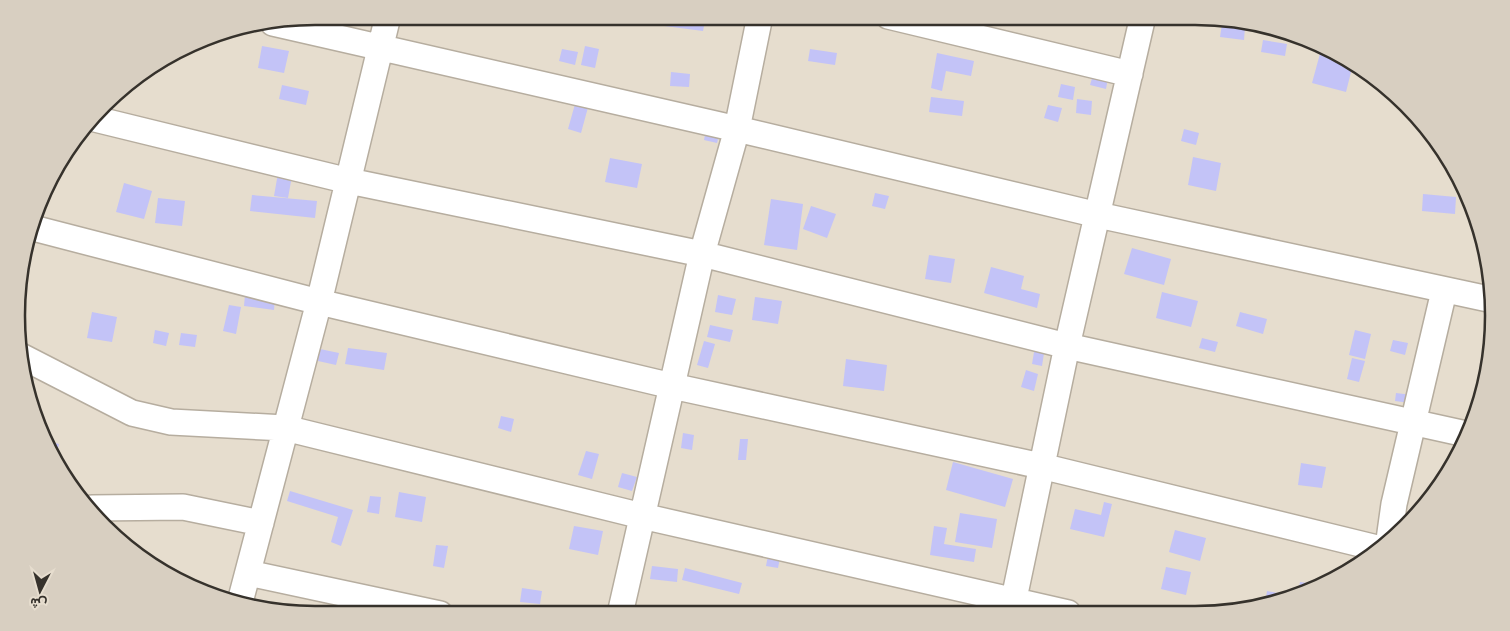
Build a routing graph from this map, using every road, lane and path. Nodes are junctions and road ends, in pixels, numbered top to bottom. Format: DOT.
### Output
graph roads {
  1 [pos="386,25"];
  2 [pos="758,25"];
  3 [pos="926,25"];
  4 [pos="1141,25"];
  5 [pos="288,26"];
  6 [pos="381,48"];
  7 [pos="1130,74"];
  8 [pos="100,120"];
  9 [pos="737,129"];
  10 [pos="349,182"];
  11 [pos="1098,215"];
  12 [pos="38,229"];
  13 [pos="702,254"];
  14 [pos="1444,291"];
  15 [pos="1484,298"];
  16 [pos="319,302"];
  17 [pos="1067,346"];
  18 [pos="28,360"];
  19 [pos="672,386"];
  20 [pos="1414,424"];
  21 [pos="285,428"];
  22 [pos="1460,433"];
  23 [pos="1041,466"];
  24 [pos="98,508"];
  25 [pos="642,516"];
  26 [pos="261,524"];
  27 [pos="1390,530"];
  28 [pos="1370,546"];
  29 [pos="248,573"];
  30 [pos="242,596"];
  31 [pos="403,606"];
  32 [pos="622,606"];
  33 [pos="1012,606"];
  1 -- 6 [label="street"];
  2 -- 9 [label="street"];
  3 -- 7 [label="street"];
  4 -- 7 [label="street"];
  5 -- 6 [label="street"];
  6 -- 9 [label="street"];
  6 -- 10 [label="street"];
  7 -- 11 [label="street"];
  8 -- 10 [label="street"];
  9 -- 11 [label="street"];
  9 -- 13 [label="street"];
  10 -- 13 [label="street"];
  10 -- 16 [label="street"];
  11 -- 14 [label="street"];
  11 -- 17 [label="street"];
  12 -- 16 [label="street"];
  13 -- 17 [label="street"];
  13 -- 19 [label="street"];
  14 -- 15 [label="street"];
  14 -- 20 [label="street"];
  16 -- 19 [label="street"];
  16 -- 21 [label="street"];
  17 -- 20 [label="street"];
  17 -- 23 [label="street"];
  18 -- 21 [label="street"];
  19 -- 23 [label="street"];
  19 -- 25 [label="street"];
  20 -- 22 [label="street"];
  20 -- 27 [label="street"];
  21 -- 25 [label="street"];
  21 -- 26 [label="street"];
  23 -- 28 [label="street"];
  23 -- 33 [label="street"];
  24 -- 26 [label="street"];
  25 -- 32 [label="street"];
  25 -- 33 [label="street"];
  26 -- 29 [label="street"];
  29 -- 30 [label="street"];
  29 -- 31 [label="street"];
}
